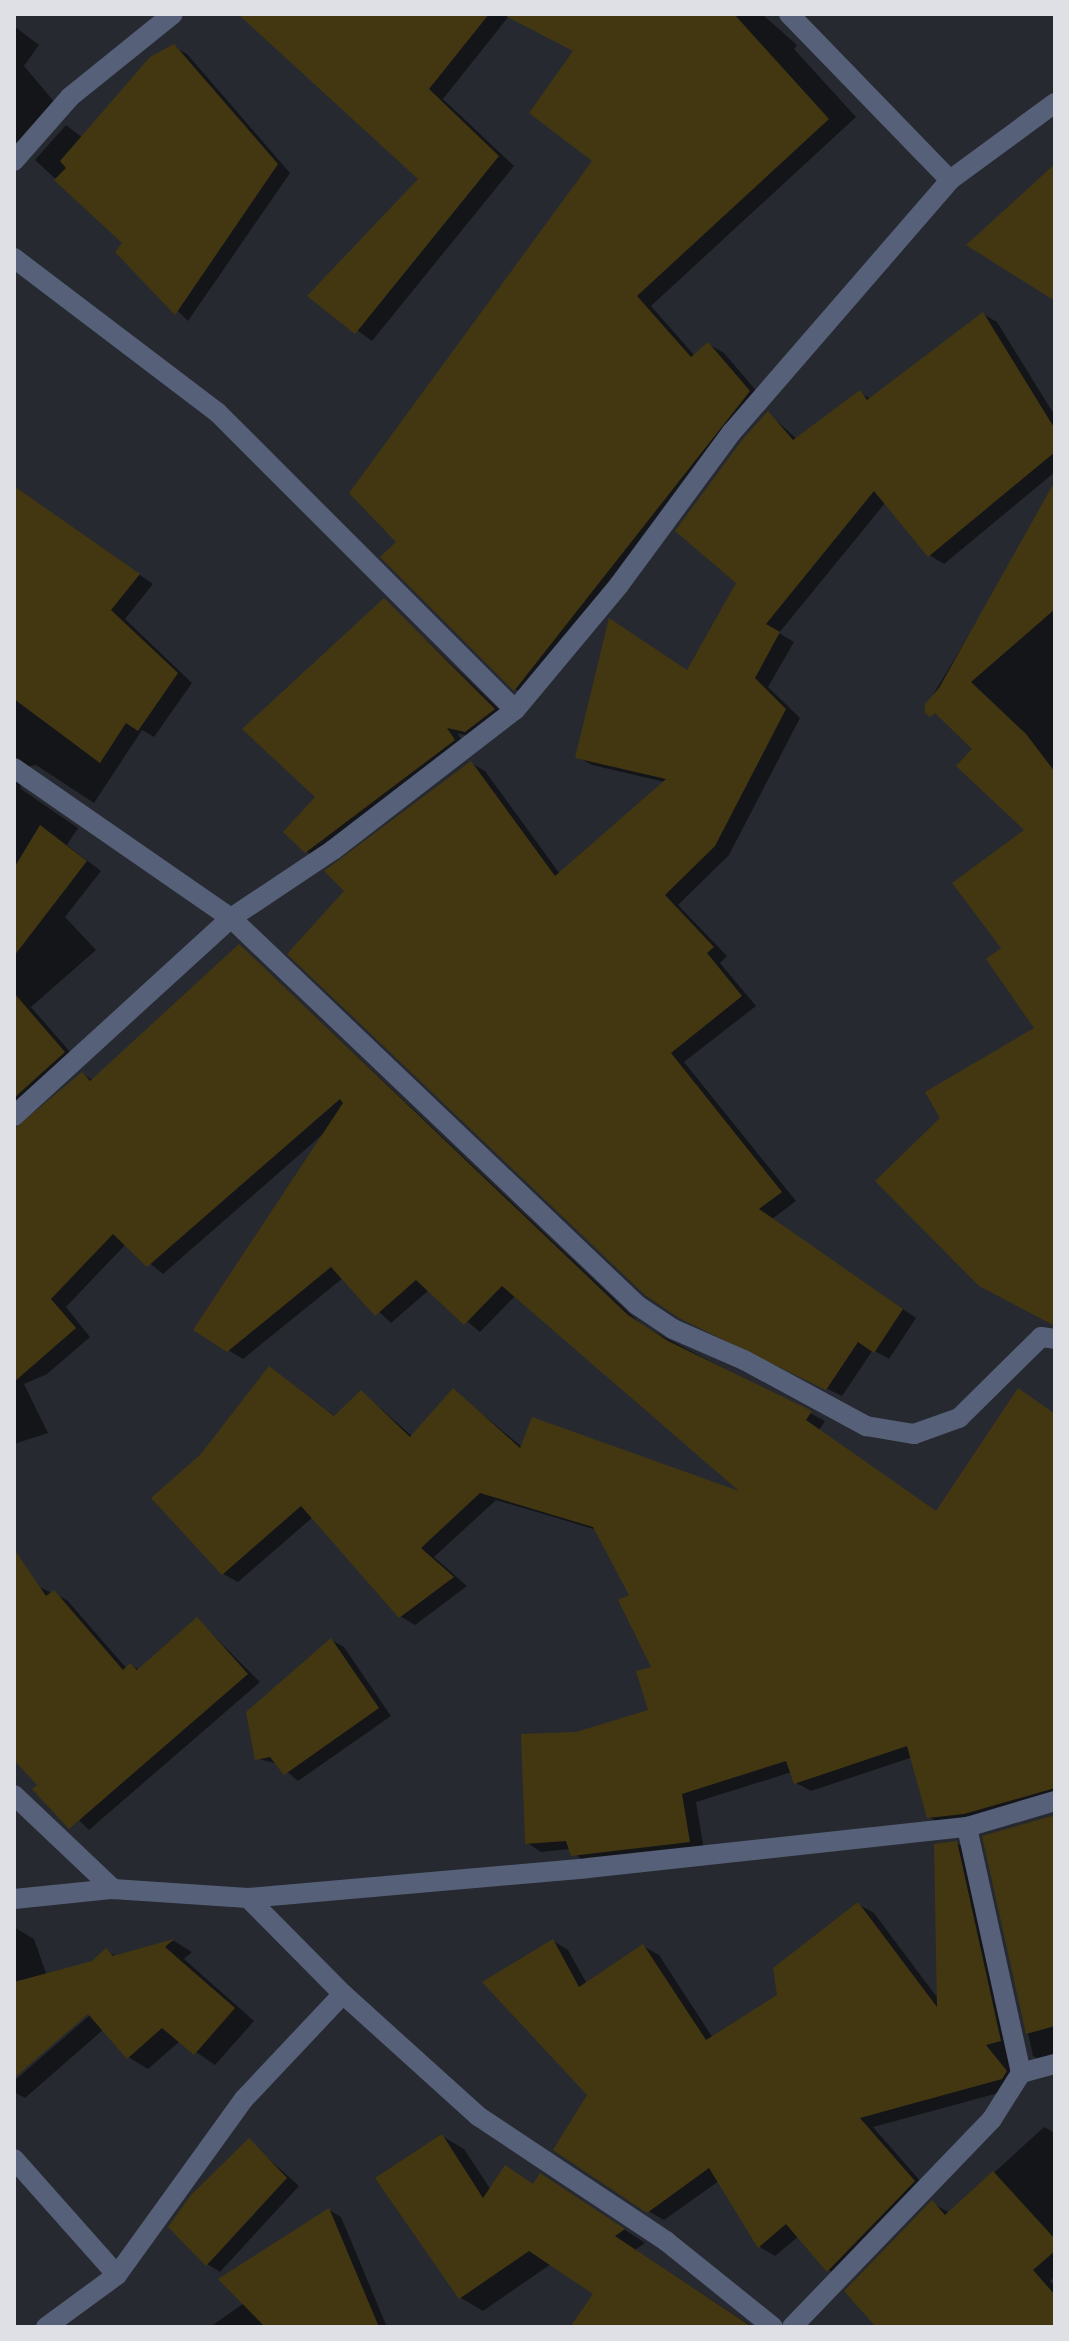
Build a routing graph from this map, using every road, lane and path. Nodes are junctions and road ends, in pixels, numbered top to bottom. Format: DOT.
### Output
graph roads {
  1 [pos="173,14"];
  2 [pos="789,14"];
  3 [pos="1055,103"];
  4 [pos="14,161"];
  5 [pos="950,180"];
  6 [pos="14,258"];
  7 [pos="515,710"];
  8 [pos="14,768"];
  9 [pos="231,918"];
  10 [pos="14,1116"];
  11 [pos="1055,1339"];
  12 [pos="14,1795"];
  13 [pos="1055,1801"];
  14 [pos="967,1827"];
  15 [pos="113,1889"];
  16 [pos="248,1898"];
  17 [pos="14,1899"];
  18 [pos="343,1994"];
  19 [pos="1055,2064"];
  20 [pos="1021,2073"];
  21 [pos="14,2159"];
  22 [pos="117,2275"];
  23 [pos="46,2327"];
  24 [pos="773,2327"];
  25 [pos="792,2327"];
  1 -- 4 [label="street"];
  2 -- 5 [label="street"];
  3 -- 5 [label="street"];
  5 -- 7 [label="street"];
  6 -- 7 [label="street"];
  7 -- 9 [label="street"];
  8 -- 9 [label="street"];
  9 -- 10 [label="street"];
  9 -- 11 [label="street"];
  12 -- 15 [label="street"];
  13 -- 14 [label="street"];
  14 -- 16 [label="street"];
  14 -- 20 [label="street"];
  15 -- 16 [label="street"];
  15 -- 17 [label="street"];
  16 -- 18 [label="street"];
  18 -- 22 [label="street"];
  18 -- 24 [label="street"];
  19 -- 20 [label="street"];
  20 -- 25 [label="street"];
  21 -- 22 [label="street"];
  22 -- 23 [label="street"];
}
